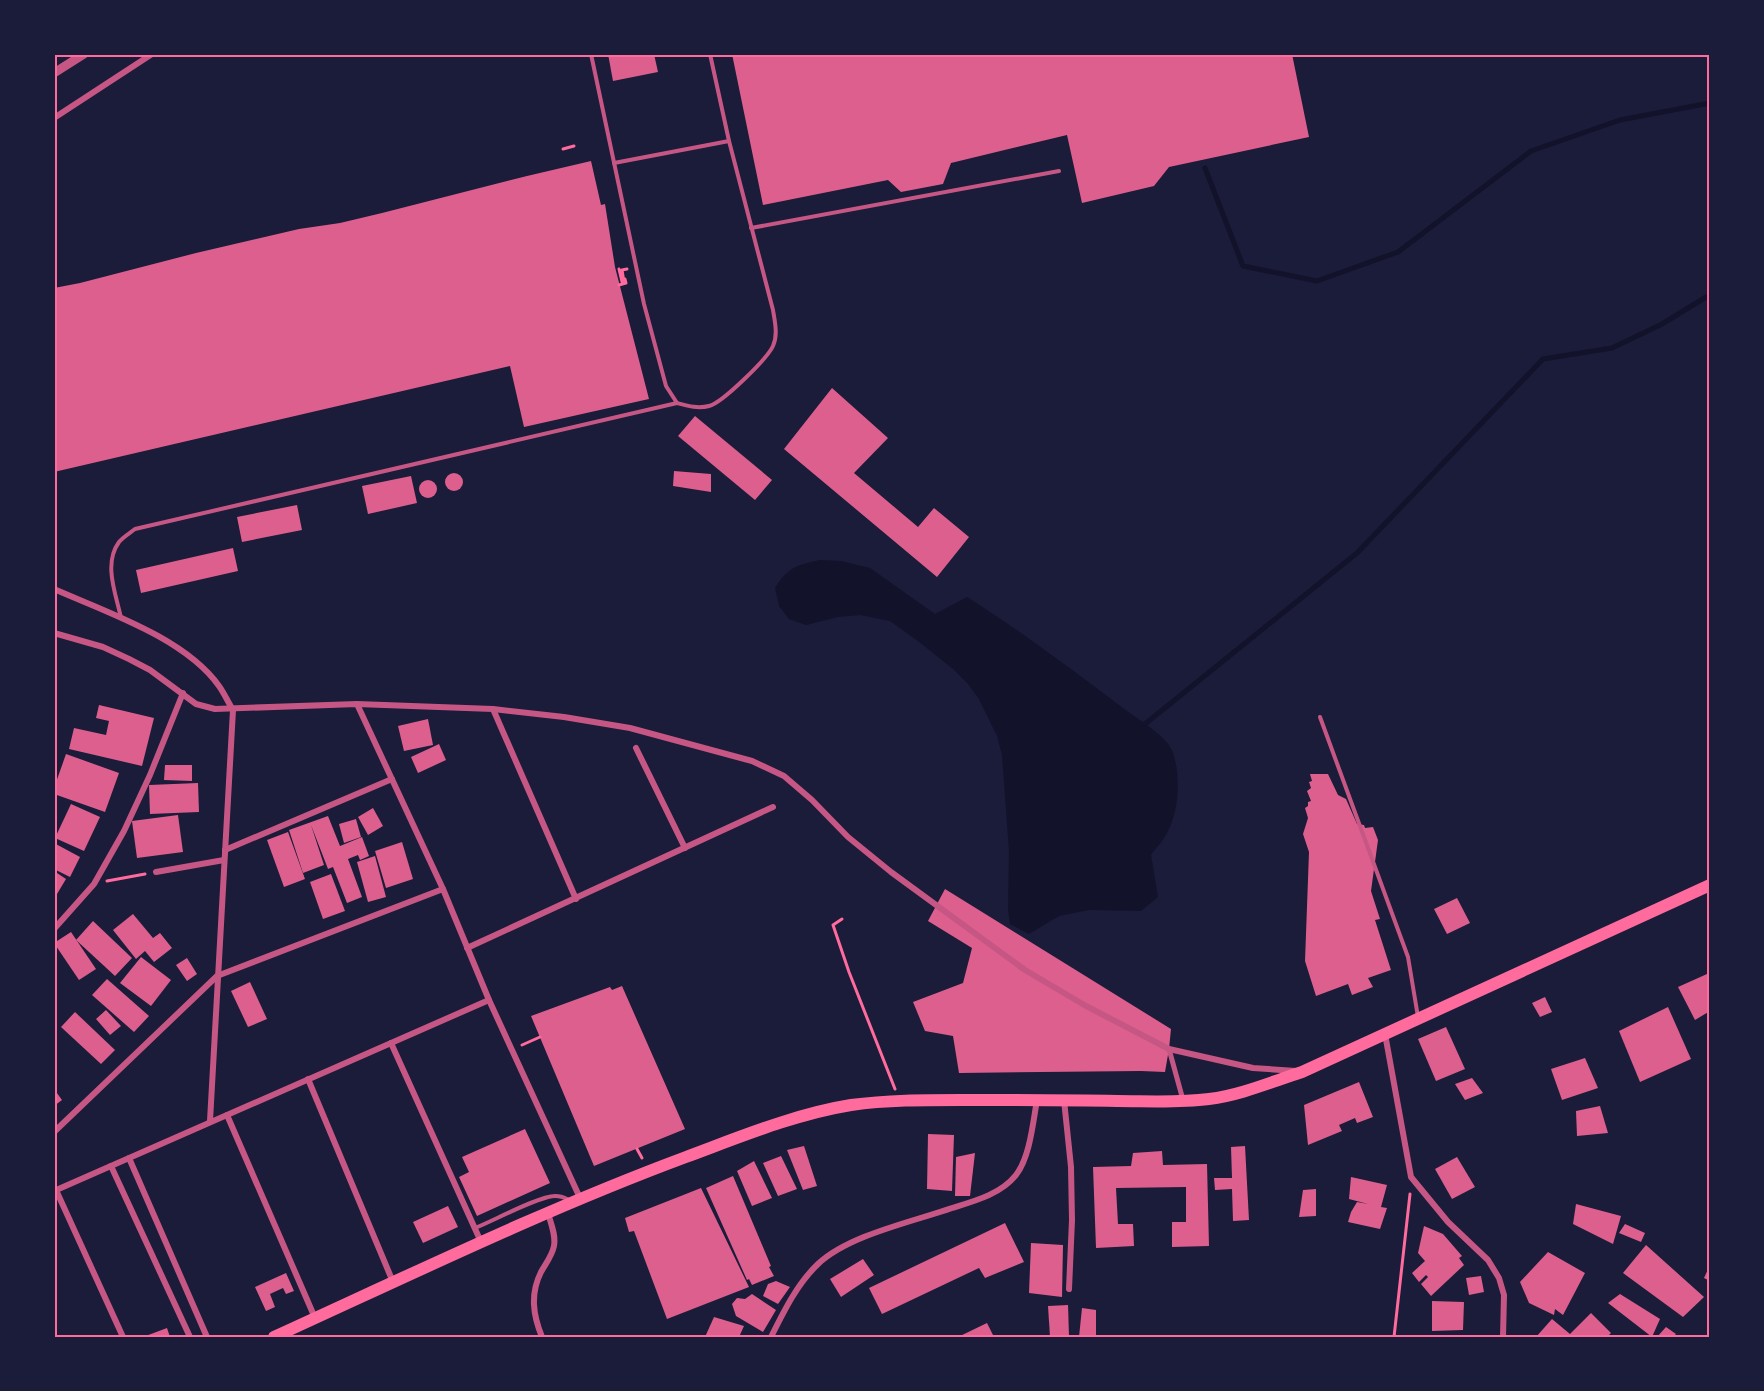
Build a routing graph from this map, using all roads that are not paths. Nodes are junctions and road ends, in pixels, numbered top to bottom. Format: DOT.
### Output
graph roads {
  1 [pos="84,54"];
  2 [pos="152,54"];
  3 [pos="591,54"];
  4 [pos="710,54"];
  5 [pos="54,73"];
  6 [pos="54,118"];
  7 [pos="729,141"];
  8 [pos="614,163"];
  9 [pos="1059,171"];
  10 [pos="752,228"];
  11 [pos="678,403"];
  12 [pos="54,589"];
  13 [pos="122,618"];
  14 [pos="54,633"];
  15 [pos="183,693"];
  16 [pos="357,704"];
  17 [pos="233,710"];
  18 [pos="493,710"];
  19 [pos="1320,717"];
  20 [pos="636,748"];
  21 [pos="392,779"];
  22 [pos="773,807"];
  23 [pos="685,848"];
  24 [pos="225,850"];
  25 [pos="224,860"];
  26 [pos="156,872"];
  27 [pos="1710,885"];
  28 [pos="443,889"];
  29 [pos="576,899"];
  30 [pos="54,929"];
  31 [pos="467,948"];
  32 [pos="217,976"];
  33 [pos="489,1000"];
  34 [pos="1419,1018"];
  35 [pos="1385,1033"];
  36 [pos="391,1043"];
  37 [pos="1169,1049"];
  38 [pos="1302,1072"];
  39 [pos="308,1079"];
  40 [pos="1037,1100"];
  41 [pos="1064,1101"];
  42 [pos="1184,1101"];
  43 [pos="226,1115"];
  44 [pos="210,1121"];
  45 [pos="54,1131"];
  46 [pos="129,1158"];
  47 [pos="111,1166"];
  48 [pos="55,1190"];
  49 [pos="577,1201"];
  50 [pos="548,1213"];
  51 [pos="475,1228"];
  52 [pos="481,1242"];
  53 [pos="393,1282"];
  54 [pos="1069,1289"];
  55 [pos="315,1318"];
  56 [pos="123,1337"];
  57 [pos="189,1337"];
  58 [pos="207,1337"];
  59 [pos="274,1337"];
  60 [pos="542,1337"];
  61 [pos="771,1337"];
  62 [pos="1503,1337"];
  1 -- 5 [label="street"];
  2 -- 6 [label="street"];
  3 -- 8 [label="lane"];
  4 -- 7 [label="lane"];
  7 -- 8 [label="lane"];
  7 -- 10 [label="lane"];
  8 -- 11 [label="lane"];
  9 -- 10 [label="lane"];
  10 -- 11 [label="lane"];
  11 -- 13 [label="lane"];
  12 -- 13 [label="street"];
  13 -- 17 [label="street"];
  14 -- 15 [label="street"];
  15 -- 17 [label="street"];
  15 -- 30 [label="street"];
  16 -- 17 [label="street"];
  16 -- 18 [label="street"];
  16 -- 21 [label="street"];
  17 -- 24 [label="street"];
  18 -- 29 [label="street"];
  18 -- 37 [label="street"];
  19 -- 34 [label="lane"];
  20 -- 23 [label="street"];
  21 -- 24 [label="street"];
  21 -- 28 [label="street"];
  22 -- 23 [label="street"];
  23 -- 29 [label="street"];
  24 -- 25 [label="street"];
  25 -- 26 [label="street"];
  25 -- 32 [label="street"];
  27 -- 34 [label="main road"];
  28 -- 31 [label="street"];
  28 -- 32 [label="street"];
  29 -- 31 [label="street"];
  31 -- 33 [label="street"];
  32 -- 44 [label="street"];
  32 -- 45 [label="street"];
  33 -- 36 [label="street"];
  33 -- 49 [label="street"];
  34 -- 35 [label="main road"];
  35 -- 38 [label="main road"];
  35 -- 62 [label="street"];
  36 -- 39 [label="street"];
  36 -- 51 [label="street"];
  37 -- 38 [label="street"];
  37 -- 42 [label="street"];
  38 -- 42 [label="main road"];
  39 -- 43 [label="street"];
  39 -- 53 [label="street"];
  40 -- 41 [label="main road"];
  40 -- 49 [label="main road"];
  40 -- 61 [label="street"];
  41 -- 42 [label="main road"];
  41 -- 54 [label="street"];
  43 -- 44 [label="street"];
  43 -- 55 [label="street"];
  44 -- 46 [label="street"];
  46 -- 47 [label="street"];
  46 -- 58 [label="street"];
  47 -- 48 [label="street"];
  47 -- 57 [label="street"];
  48 -- 56 [label="street"];
  49 -- 50 [label="main road"];
  49 -- 51 [label="lane"];
  50 -- 52 [label="main road"];
  50 -- 60 [label="street"];
  51 -- 52 [label="street"];
  52 -- 53 [label="main road"];
  53 -- 55 [label="main road"];
  55 -- 59 [label="main road"];
}
